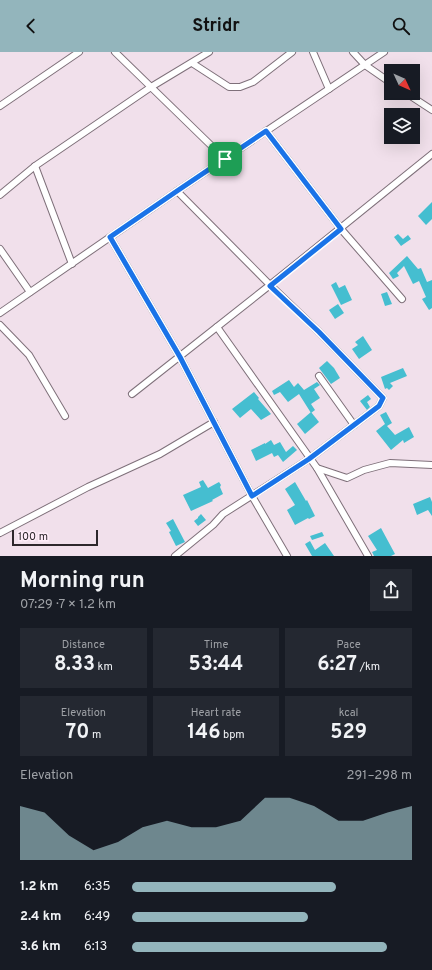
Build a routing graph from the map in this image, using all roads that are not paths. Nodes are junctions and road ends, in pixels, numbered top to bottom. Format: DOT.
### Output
graph roads {
  1 [pos="79,52"];
  2 [pos="115,52"];
  3 [pos="209,52"];
  4 [pos="292,52"];
  5 [pos="313,52"];
  6 [pos="353,52"];
  7 [pos="384,52"];
  8 [pos="192,63"];
  9 [pos="365,66"];
  10 [pos="384,78"];
  11 [pos="151,87"];
  12 [pos="329,89"];
  13 [pos="417,100"];
  14 [pos="0,106"];
  15 [pos="432,110"];
  16 [pos="266,131"];
  17 [pos="432,154"];
  18 [pos="225,159"];
  19 [pos="35,166"];
  20 [pos="177,191"];
  21 [pos="0,195"];
  22 [pos="341,229"];
  23 [pos="110,237"];
  24 [pos="0,249"];
  25 [pos="72,264"];
  26 [pos="270,286"];
  27 [pos="30,292"];
  28 [pos="402,298"];
  29 [pos="0,313"];
  30 [pos="0,325"];
  31 [pos="217,327"];
  32 [pos="180,357"];
  33 [pos="319,376"];
  34 [pos="132,394"];
  35 [pos="65,416"];
  36 [pos="214,422"];
  37 [pos="354,425"];
  38 [pos="309,459"];
  39 [pos="432,464"];
  40 [pos="317,468"];
  41 [pos="252,496"];
  42 [pos="0,533"];
  43 [pos="175,556"];
  44 [pos="287,556"];
  45 [pos="368,556"];
  1 -- 14 [label="street"];
  2 -- 11 [label="street"];
  3 -- 8 [label="street"];
  4 -- 8 [label="street"];
  5 -- 12 [label="street"];
  6 -- 9 [label="street"];
  7 -- 9 [label="street"];
  8 -- 11 [label="street"];
  9 -- 10 [label="street"];
  9 -- 12 [label="street"];
  11 -- 18 [label="street"];
  11 -- 19 [label="street"];
  12 -- 16 [label="street"];
  13 -- 15 [label="street"];
  16 -- 18 [label="street"];
  16 -- 22 [label="street"];
  17 -- 22 [label="street"];
  18 -- 20 [label="street"];
  19 -- 21 [label="street"];
  19 -- 25 [label="street"];
  20 -- 23 [label="street"];
  20 -- 26 [label="street"];
  22 -- 26 [label="street"];
  22 -- 28 [label="street"];
  23 -- 25 [label="street"];
  23 -- 32 [label="street"];
  24 -- 27 [label="street"];
  25 -- 27 [label="street"];
  26 -- 31 [label="street"];
  26 -- 37 [label="street"];
  27 -- 29 [label="street"];
  30 -- 35 [label="street"];
  31 -- 32 [label="street"];
  31 -- 38 [label="street"];
  32 -- 34 [label="street"];
  32 -- 36 [label="street"];
  33 -- 37 [label="street"];
  36 -- 41 [label="street"];
  36 -- 42 [label="street"];
  37 -- 38 [label="street"];
  38 -- 40 [label="street"];
  38 -- 41 [label="street"];
  39 -- 40 [label="street"];
  40 -- 45 [label="street"];
  41 -- 43 [label="street"];
  41 -- 44 [label="street"];
}
